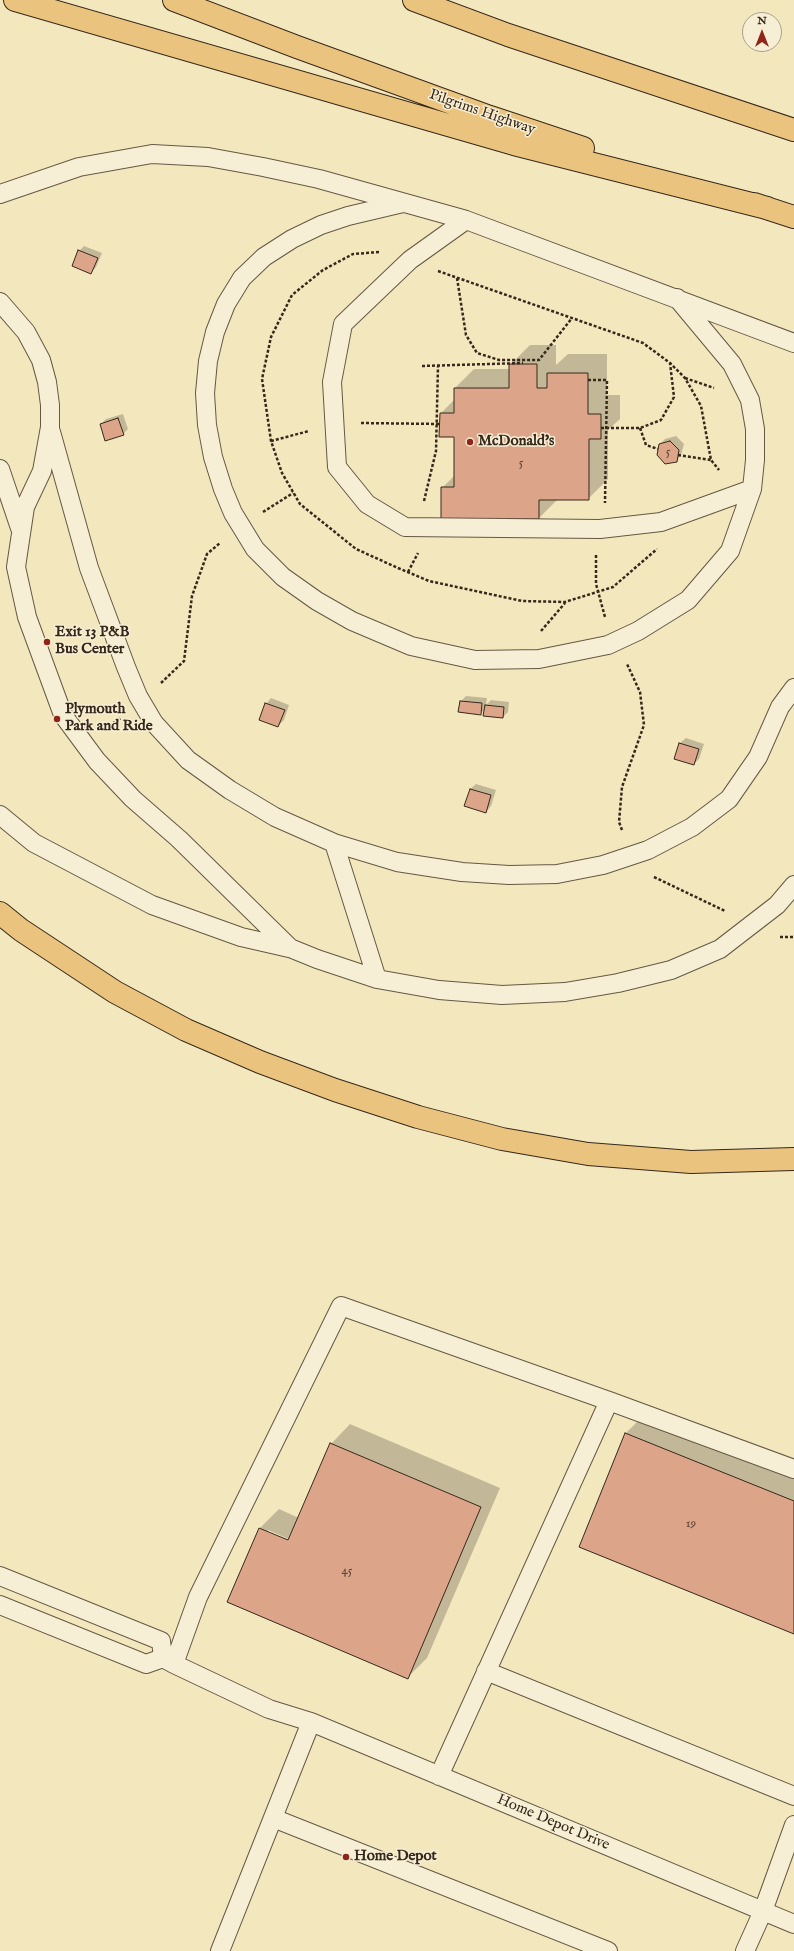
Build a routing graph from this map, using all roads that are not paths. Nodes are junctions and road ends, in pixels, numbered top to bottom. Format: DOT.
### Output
graph roads {
  1 [pos="15,0"];
  2 [pos="174,0"];
  3 [pos="414,0"];
  4 [pos="794,130"];
  5 [pos="0,194"];
  6 [pos="403,202"];
  7 [pos="767,208"];
  8 [pos="794,217"];
  9 [pos="466,220"];
  10 [pos="677,298"];
  11 [pos="0,302"];
  12 [pos="794,343"];
  13 [pos="50,428"];
  14 [pos="0,469"];
  15 [pos="752,489"];
  16 [pos="21,531"];
  17 [pos="794,688"];
  18 [pos="0,815"];
  19 [pos="334,843"];
  20 [pos="794,884"];
  21 [pos="0,912"];
  22 [pos="290,948"];
  23 [pos="378,979"];
  24 [pos="794,1159"];
  25 [pos="609,1401"];
  26 [pos="794,1469"];
  27 [pos="0,1576"];
  28 [pos="0,1605"];
  29 [pos="168,1661"];
  30 [pos="486,1671"];
  31 [pos="311,1722"];
  32 [pos="439,1776"];
  33 [pos="794,1796"];
  34 [pos="273,1818"];
  35 [pos="794,1825"];
  36 [pos="763,1911"];
  37 [pos="794,1924"];
  38 [pos="220,1951"];
  39 [pos="608,1951"];
  40 [pos="745,1951"];
  1 -- 7 [label="highway"];
  2 -- 7 [label="highway, Pilgrims Highway"];
  3 -- 4 [label="highway"];
  5 -- 6 [label="lane"];
  6 -- 9 [label="lane"];
  6 -- 15 [label="lane"];
  7 -- 8 [label="highway, Pilgrims Highway"];
  9 -- 10 [label="lane"];
  9 -- 15 [label="lane"];
  10 -- 12 [label="lane"];
  10 -- 15 [label="lane"];
  11 -- 13 [label="lane"];
  13 -- 16 [label="lane"];
  13 -- 19 [label="lane"];
  14 -- 16 [label="lane"];
  16 -- 22 [label="lane"];
  17 -- 19 [label="lane"];
  18 -- 22 [label="lane"];
  19 -- 23 [label="lane"];
  20 -- 23 [label="lane"];
  21 -- 24 [label="highway"];
  22 -- 23 [label="lane"];
  25 -- 26 [label="lane"];
  25 -- 29 [label="lane"];
  25 -- 30 [label="lane"];
  27 -- 29 [label="lane"];
  28 -- 29 [label="lane"];
  29 -- 31 [label="lane, Home Depot Drive"];
  30 -- 32 [label="lane"];
  30 -- 33 [label="lane"];
  31 -- 32 [label="lane, Home Depot Drive"];
  31 -- 34 [label="lane"];
  32 -- 36 [label="lane, Home Depot Drive"];
  34 -- 38 [label="lane"];
  34 -- 39 [label="lane"];
  35 -- 36 [label="lane"];
  36 -- 37 [label="lane, Home Depot Drive"];
  36 -- 40 [label="lane"];
}
